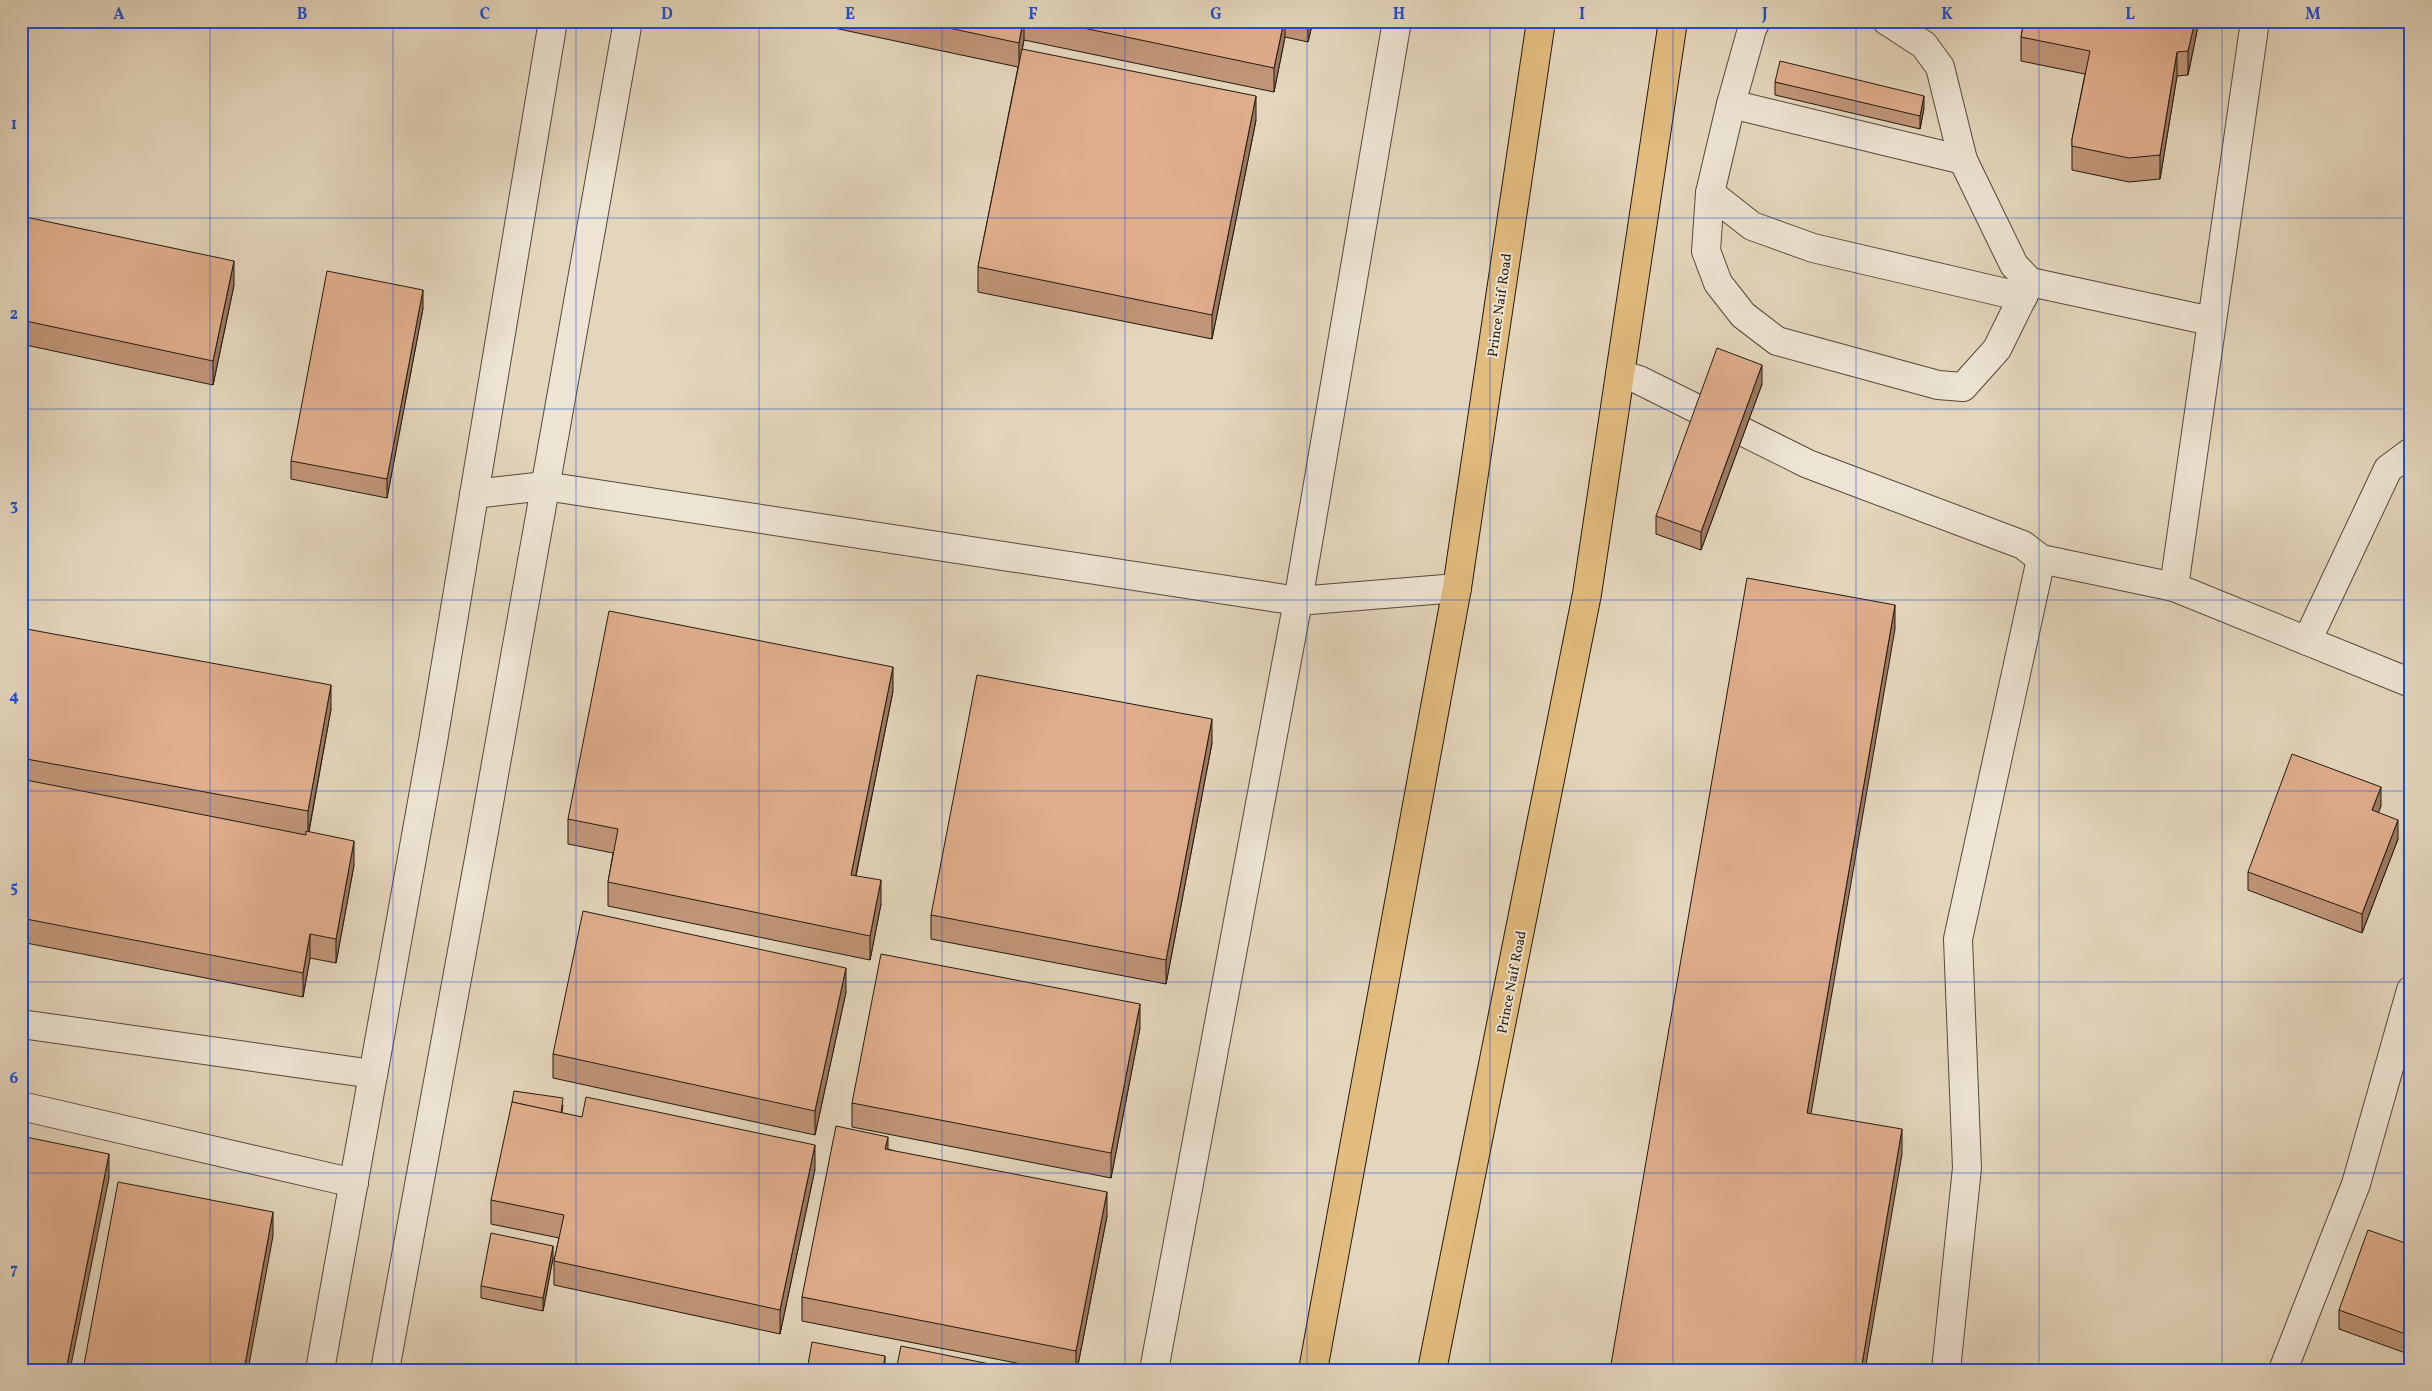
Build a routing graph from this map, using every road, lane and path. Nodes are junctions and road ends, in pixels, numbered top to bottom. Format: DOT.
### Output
graph roads {
  1 [pos="553,21"];
  2 [pos="628,21"];
  3 [pos="1397,21"];
  4 [pos="1541,21"];
  5 [pos="1672,21"];
  6 [pos="1756,21"];
  7 [pos="1887,21"];
  8 [pos="2255,21"];
  9 [pos="1731,104"];
  10 [pos="1963,160"];
  11 [pos="1710,193"];
  12 [pos="2027,290"];
  13 [pos="2211,321"];
  14 [pos="1620,374"];
  15 [pos="2411,452"];
  16 [pos="545,486"];
  17 [pos="474,494"];
  18 [pos="2041,559"];
  19 [pos="2174,586"];
  20 [pos="1457,588"];
  21 [pos="1298,601"];
  22 [pos="2307,640"];
  23 [pos="2411,683"];
  24 [pos="2411,990"];
  25 [pos="21,1024"];
  26 [pos="373,1074"];
  27 [pos="21,1106"];
  28 [pos="354,1183"];
  29 [pos="320,1370"];
  30 [pos="385,1370"];
  31 [pos="1154,1370"];
  32 [pos="1313,1370"];
  33 [pos="1432,1370"];
  34 [pos="1946,1370"];
  35 [pos="2283,1370"];
  1 -- 17 [label="street"];
  2 -- 16 [label="street"];
  3 -- 21 [label="street"];
  4 -- 20 [label="main road, Prince Naif Road"];
  5 -- 14 [label="main road, Prince Naif Road"];
  6 -- 9 [label="street"];
  7 -- 10 [label="street"];
  8 -- 13 [label="street"];
  9 -- 10 [label="street"];
  9 -- 11 [label="street"];
  10 -- 12 [label="street"];
  11 -- 12 [label="street"];
  11 -- 12 [label="street"];
  12 -- 13 [label="street"];
  13 -- 19 [label="street"];
  14 -- 18 [label="street"];
  14 -- 33 [label="main road, Prince Naif Road"];
  15 -- 22 [label="street"];
  16 -- 17 [label="street"];
  16 -- 21 [label="street"];
  16 -- 30 [label="street"];
  17 -- 26 [label="street"];
  18 -- 19 [label="street"];
  18 -- 34 [label="street"];
  19 -- 22 [label="street"];
  20 -- 21 [label="street"];
  20 -- 32 [label="main road, Prince Naif Road"];
  21 -- 31 [label="street"];
  22 -- 23 [label="street"];
  24 -- 35 [label="street"];
  25 -- 26 [label="street"];
  26 -- 28 [label="street"];
  27 -- 28 [label="street"];
  28 -- 29 [label="street"];
}
